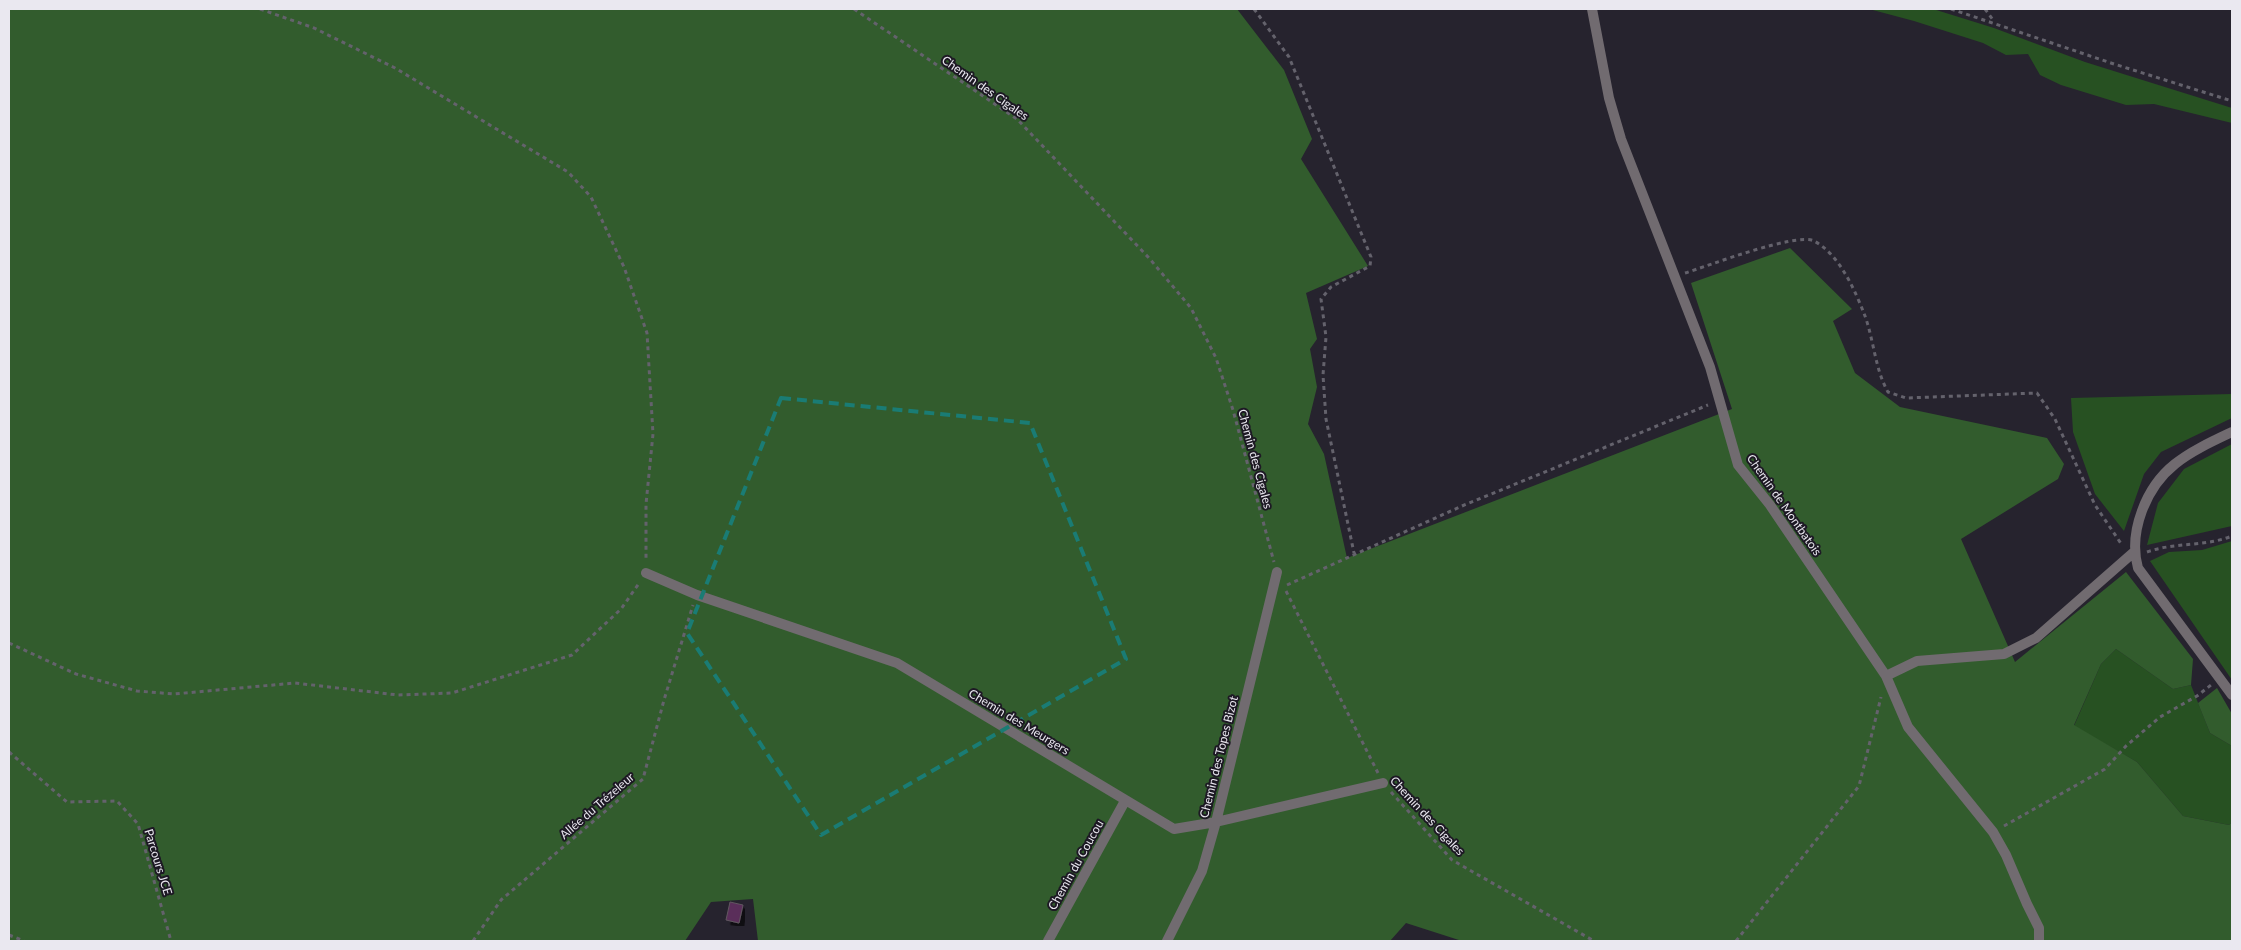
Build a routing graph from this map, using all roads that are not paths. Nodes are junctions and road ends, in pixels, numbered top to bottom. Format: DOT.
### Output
graph roads {
  1 [pos="1592,9"];
  2 [pos="2232,432"];
  3 [pos="2132,554"];
  4 [pos="1277,572"];
  5 [pos="646,573"];
  6 [pos="1886,676"];
  7 [pos="2232,695"];
  8 [pos="1383,783"];
  9 [pos="1126,801"];
  10 [pos="1216,822"];
  11 [pos="1048,941"];
  12 [pos="1167,941"];
  13 [pos="2040,941"];
  1 -- 6 [label="street, Chemin de Montbatois"];
  2 -- 3 [label="street"];
  3 -- 6 [label="street"];
  3 -- 7 [label="street"];
  4 -- 10 [label="street, Chemin des Topes Bizot"];
  5 -- 9 [label="street, Chemin des Meurgers"];
  6 -- 13 [label="street, Chemin de Montbatois"];
  8 -- 10 [label="street, Chemin des Meurgers"];
  9 -- 10 [label="street, Chemin des Meurgers"];
  9 -- 11 [label="street, Chemin du Coucou"];
  10 -- 12 [label="street, Chemin des Topes Bizot"];
}
